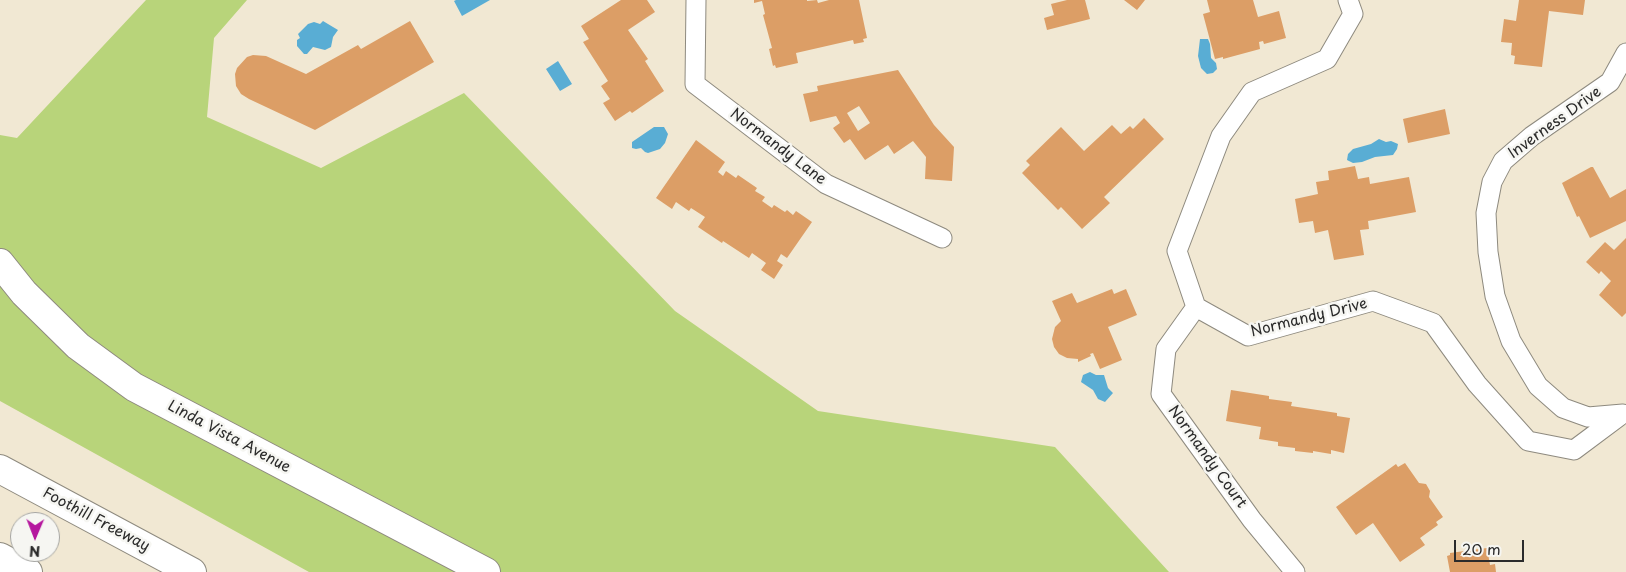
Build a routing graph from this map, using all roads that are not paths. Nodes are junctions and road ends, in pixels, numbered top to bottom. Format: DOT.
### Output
graph roads {
  1 [pos="696,0"];
  2 [pos="1348,0"];
  3 [pos="1626,52"];
  4 [pos="942,238"];
  5 [pos="0,263"];
  6 [pos="1196,307"];
  7 [pos="1624,414"];
  8 [pos="0,469"];
  9 [pos="0,556"];
  10 [pos="0,561"];
  11 [pos="23,572"];
  12 [pos="28,572"];
  13 [pos="192,572"];
  14 [pos="486,572"];
  15 [pos="1295,572"];
  1 -- 4 [label="street, Normandy Lane"];
  2 -- 6 [label="street"];
  3 -- 7 [label="street, Inverness Drive"];
  5 -- 14 [label="main road, Linda Vista Avenue"];
  6 -- 7 [label="street, Normandy Drive"];
  6 -- 15 [label="street, Normandy Court"];
  8 -- 13 [label="main road, Foothill Freeway"];
  9 -- 12 [label="main road"];
  10 -- 11 [label="main road"];
}
